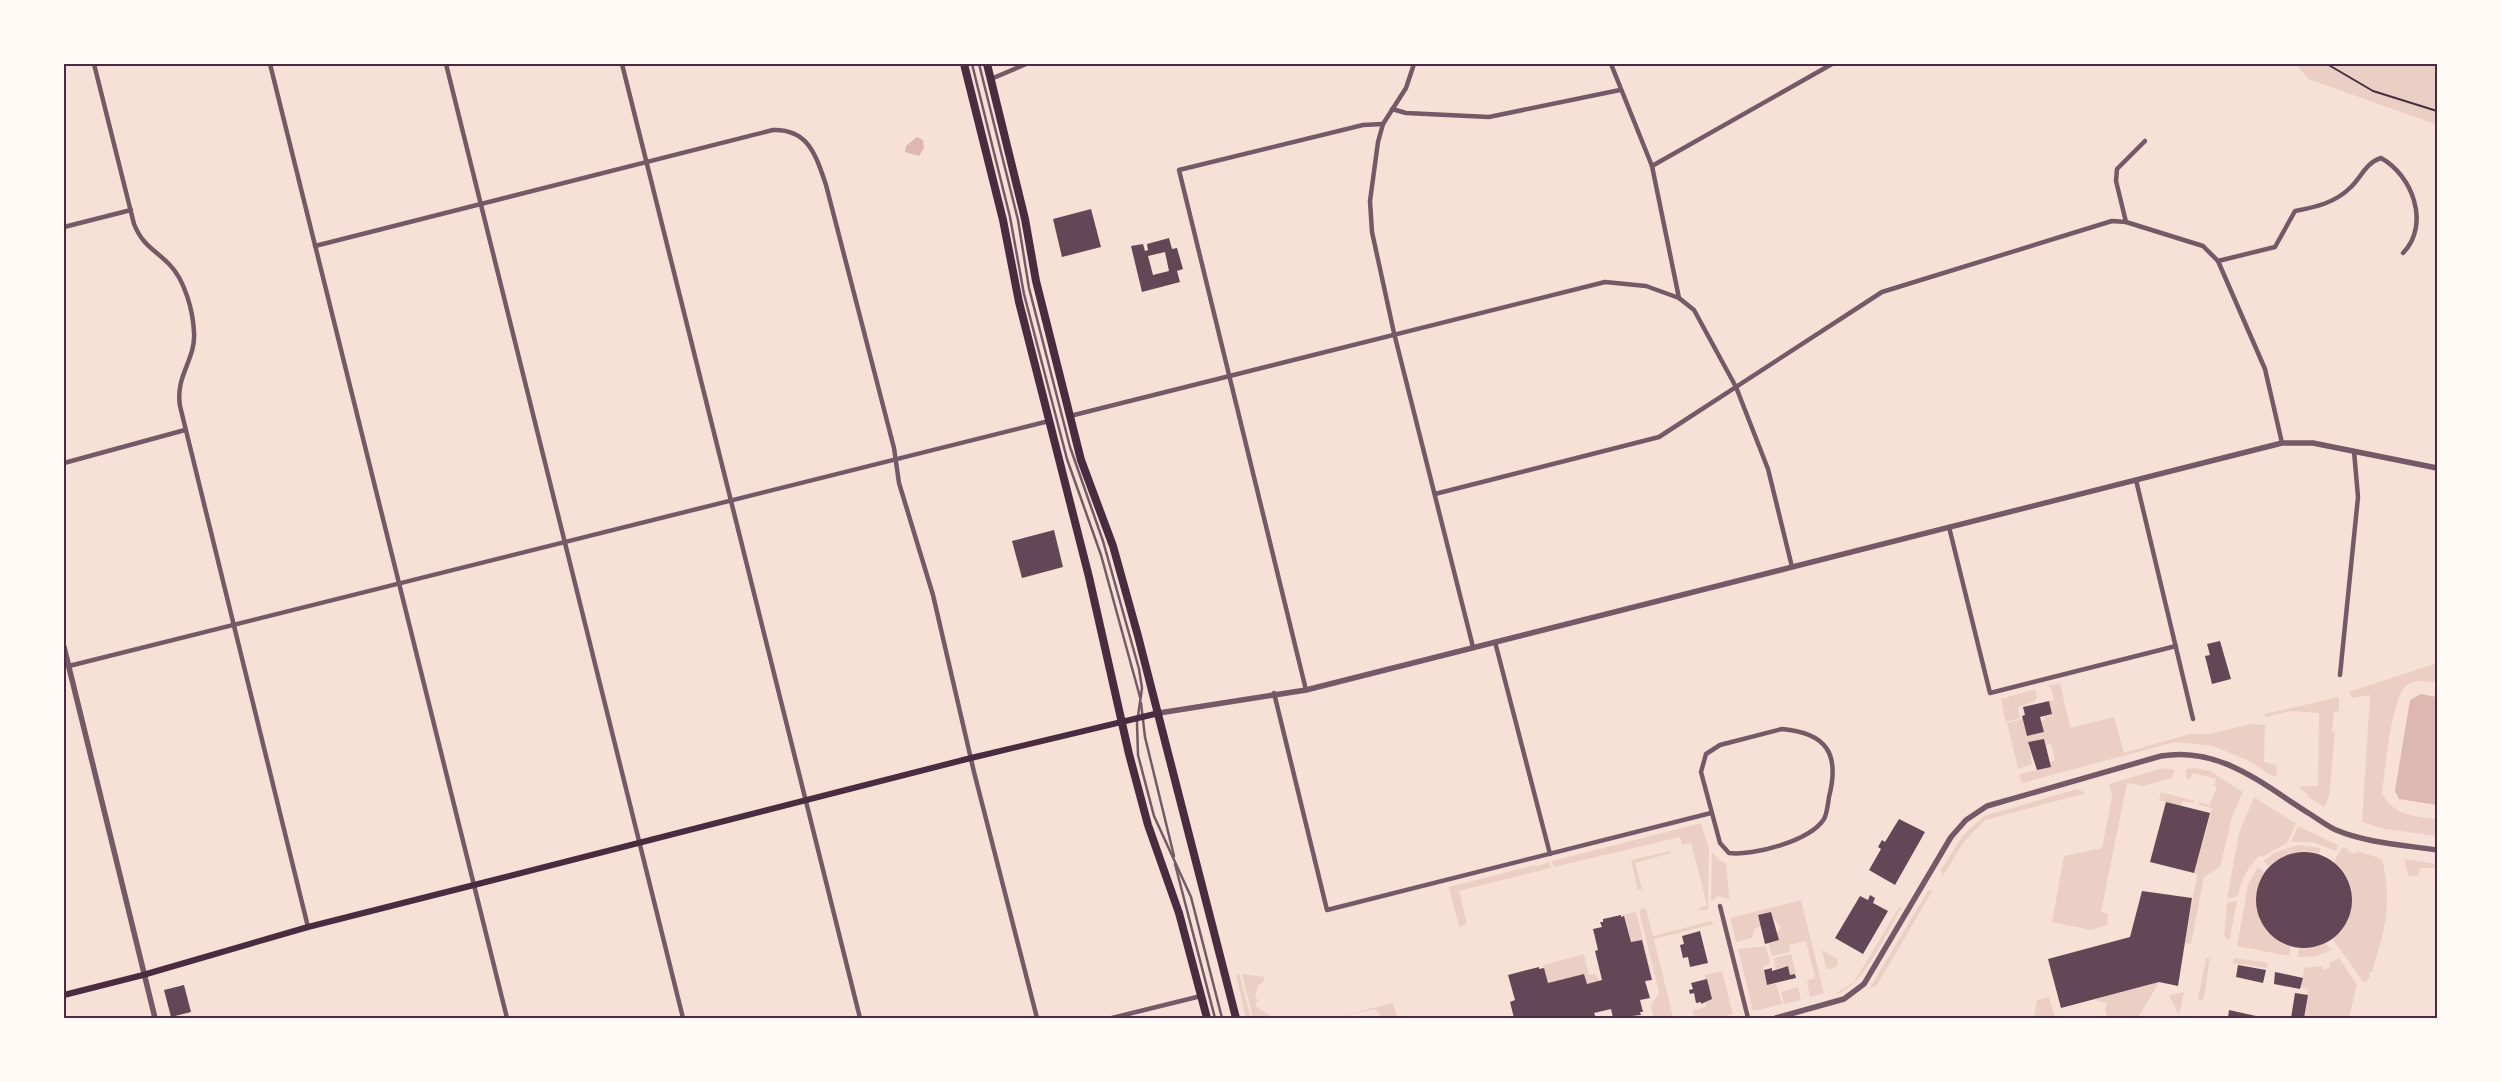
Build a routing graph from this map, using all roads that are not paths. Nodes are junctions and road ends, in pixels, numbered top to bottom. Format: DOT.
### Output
graph roads {
  1 [pos="94,64"];
  2 [pos="270,64"];
  3 [pos="446,64"];
  4 [pos="622,64"];
  5 [pos="964,64"];
  6 [pos="972,64"];
  7 [pos="979,64"];
  8 [pos="987,64"];
  9 [pos="1026,64"];
  10 [pos="1414,64"];
  11 [pos="1611,64"];
  12 [pos="1832,64"];
  13 [pos="991,79"];
  14 [pos="1620,90"];
  15 [pos="1392,109"];
  16 [pos="1382,124"];
  17 [pos="2144,141"];
  18 [pos="647,164"];
  19 [pos="1652,166"];
  20 [pos="481,205"];
  21 [pos="131,210"];
  22 [pos="2126,222"];
  23 [pos="64,227"];
  24 [pos="315,246"];
  25 [pos="2403,253"];
  26 [pos="2218,261"];
  27 [pos="1679,298"];
  28 [pos="1394,333"];
  29 [pos="1228,376"];
  30 [pos="1736,387"];
  31 [pos="1070,416"];
  32 [pos="1049,421"];
  33 [pos="185,430"];
  34 [pos="2282,443"];
  35 [pos="2354,451"];
  36 [pos="895,460"];
  37 [pos="64,463"];
  38 [pos="2437,468"];
  39 [pos="2136,480"];
  40 [pos="1435,494"];
  41 [pos="731,500"];
  42 [pos="1949,527"];
  43 [pos="566,541"];
  44 [pos="1792,567"];
  45 [pos="399,582"];
  46 [pos="233,623"];
  47 [pos="1495,642"];
  48 [pos="2176,646"];
  49 [pos="64,647"];
  50 [pos="1473,647"];
  51 [pos="69,666"];
  52 [pos="2340,675"];
  53 [pos="1306,690"];
  54 [pos="1274,693"];
  55 [pos="1140,700"];
  56 [pos="1159,713"];
  57 [pos="1140,717"];
  58 [pos="2193,719"];
  59 [pos="1122,722"];
  60 [pos="971,758"];
  61 [pos="804,802"];
  62 [pos="1711,813"];
  63 [pos="639,842"];
  64 [pos="2437,850"];
  65 [pos="1550,854"];
  66 [pos="1174,860"];
  67 [pos="474,884"];
  68 [pos="1720,906"];
  69 [pos="308,927"];
  70 [pos="144,975"];
  71 [pos="64,995"];
  72 [pos="1201,996"];
  73 [pos="154,1018"];
  74 [pos="507,1018"];
  75 [pos="683,1018"];
  76 [pos="860,1018"];
  77 [pos="1037,1018"];
  78 [pos="1112,1018"];
  79 [pos="1207,1018"];
  80 [pos="1215,1018"];
  81 [pos="1222,1018"];
  82 [pos="1236,1018"];
  83 [pos="1748,1018"];
  84 [pos="1776,1018"];
  1 -- 21 [label="street"];
  2 -- 24 [label="street"];
  3 -- 20 [label="street"];
  4 -- 18 [label="street"];
  5 -- 32 [label="main road"];
  6 -- 55 [label="lane"];
  7 -- 55 [label="lane"];
  8 -- 13 [label="main road"];
  9 -- 13 [label="street"];
  10 -- 15 [label="street"];
  11 -- 14 [label="street"];
  12 -- 19 [label="street"];
  13 -- 31 [label="main road"];
  14 -- 15 [label="street"];
  14 -- 19 [label="street"];
  15 -- 16 [label="street"];
  16 -- 28 [label="street"];
  16 -- 29 [label="street"];
  17 -- 22 [label="street"];
  18 -- 20 [label="street"];
  18 -- 36 [label="street"];
  18 -- 41 [label="street"];
  19 -- 27 [label="street"];
  20 -- 24 [label="street"];
  20 -- 43 [label="street"];
  21 -- 23 [label="street"];
  21 -- 33 [label="street"];
  22 -- 26 [label="street"];
  22 -- 30 [label="street"];
  24 -- 45 [label="street"];
  25 -- 26 [label="street"];
  26 -- 34 [label="street"];
  27 -- 28 [label="street"];
  27 -- 30 [label="street"];
  28 -- 29 [label="street"];
  28 -- 40 [label="street"];
  29 -- 31 [label="street"];
  29 -- 53 [label="street"];
  30 -- 40 [label="street"];
  30 -- 44 [label="street"];
  31 -- 56 [label="main road"];
  32 -- 36 [label="street"];
  32 -- 59 [label="main road"];
  33 -- 37 [label="street"];
  33 -- 46 [label="street"];
  34 -- 35 [label="street"];
  34 -- 39 [label="street"];
  35 -- 38 [label="street"];
  35 -- 52 [label="street"];
  36 -- 41 [label="street"];
  36 -- 60 [label="street"];
  39 -- 42 [label="street"];
  39 -- 48 [label="street"];
  40 -- 50 [label="street"];
  41 -- 43 [label="street"];
  41 -- 61 [label="street"];
  42 -- 44 [label="street"];
  42 -- 48 [label="street"];
  43 -- 45 [label="street"];
  43 -- 63 [label="street"];
  44 -- 47 [label="street"];
  45 -- 46 [label="street"];
  45 -- 67 [label="street"];
  46 -- 51 [label="street"];
  46 -- 69 [label="street"];
  47 -- 50 [label="street"];
  47 -- 65 [label="street"];
  48 -- 58 [label="street"];
  49 -- 51 [label="street"];
  50 -- 53 [label="street"];
  51 -- 70 [label="street"];
  53 -- 54 [label="street"];
  54 -- 56 [label="street"];
  54 -- 65 [label="street"];
  55 -- 57 [label="lane"];
  56 -- 57 [label="main road"];
  56 -- 82 [label="main road"];
  57 -- 59 [label="main road"];
  57 -- 66 [label="lane"];
  57 -- 66 [label="lane"];
  59 -- 60 [label="main road"];
  59 -- 72 [label="main road"];
  60 -- 61 [label="main road"];
  60 -- 77 [label="street"];
  61 -- 63 [label="main road"];
  61 -- 76 [label="street"];
  62 -- 62 [label="street"];
  62 -- 65 [label="street"];
  63 -- 67 [label="main road"];
  63 -- 75 [label="street"];
  64 -- 84 [label="street"];
  66 -- 80 [label="lane"];
  66 -- 81 [label="lane"];
  67 -- 69 [label="main road"];
  67 -- 74 [label="street"];
  68 -- 83 [label="street"];
  69 -- 70 [label="main road"];
  70 -- 71 [label="main road"];
  70 -- 73 [label="street"];
  72 -- 78 [label="street"];
  72 -- 79 [label="main road"];
}
